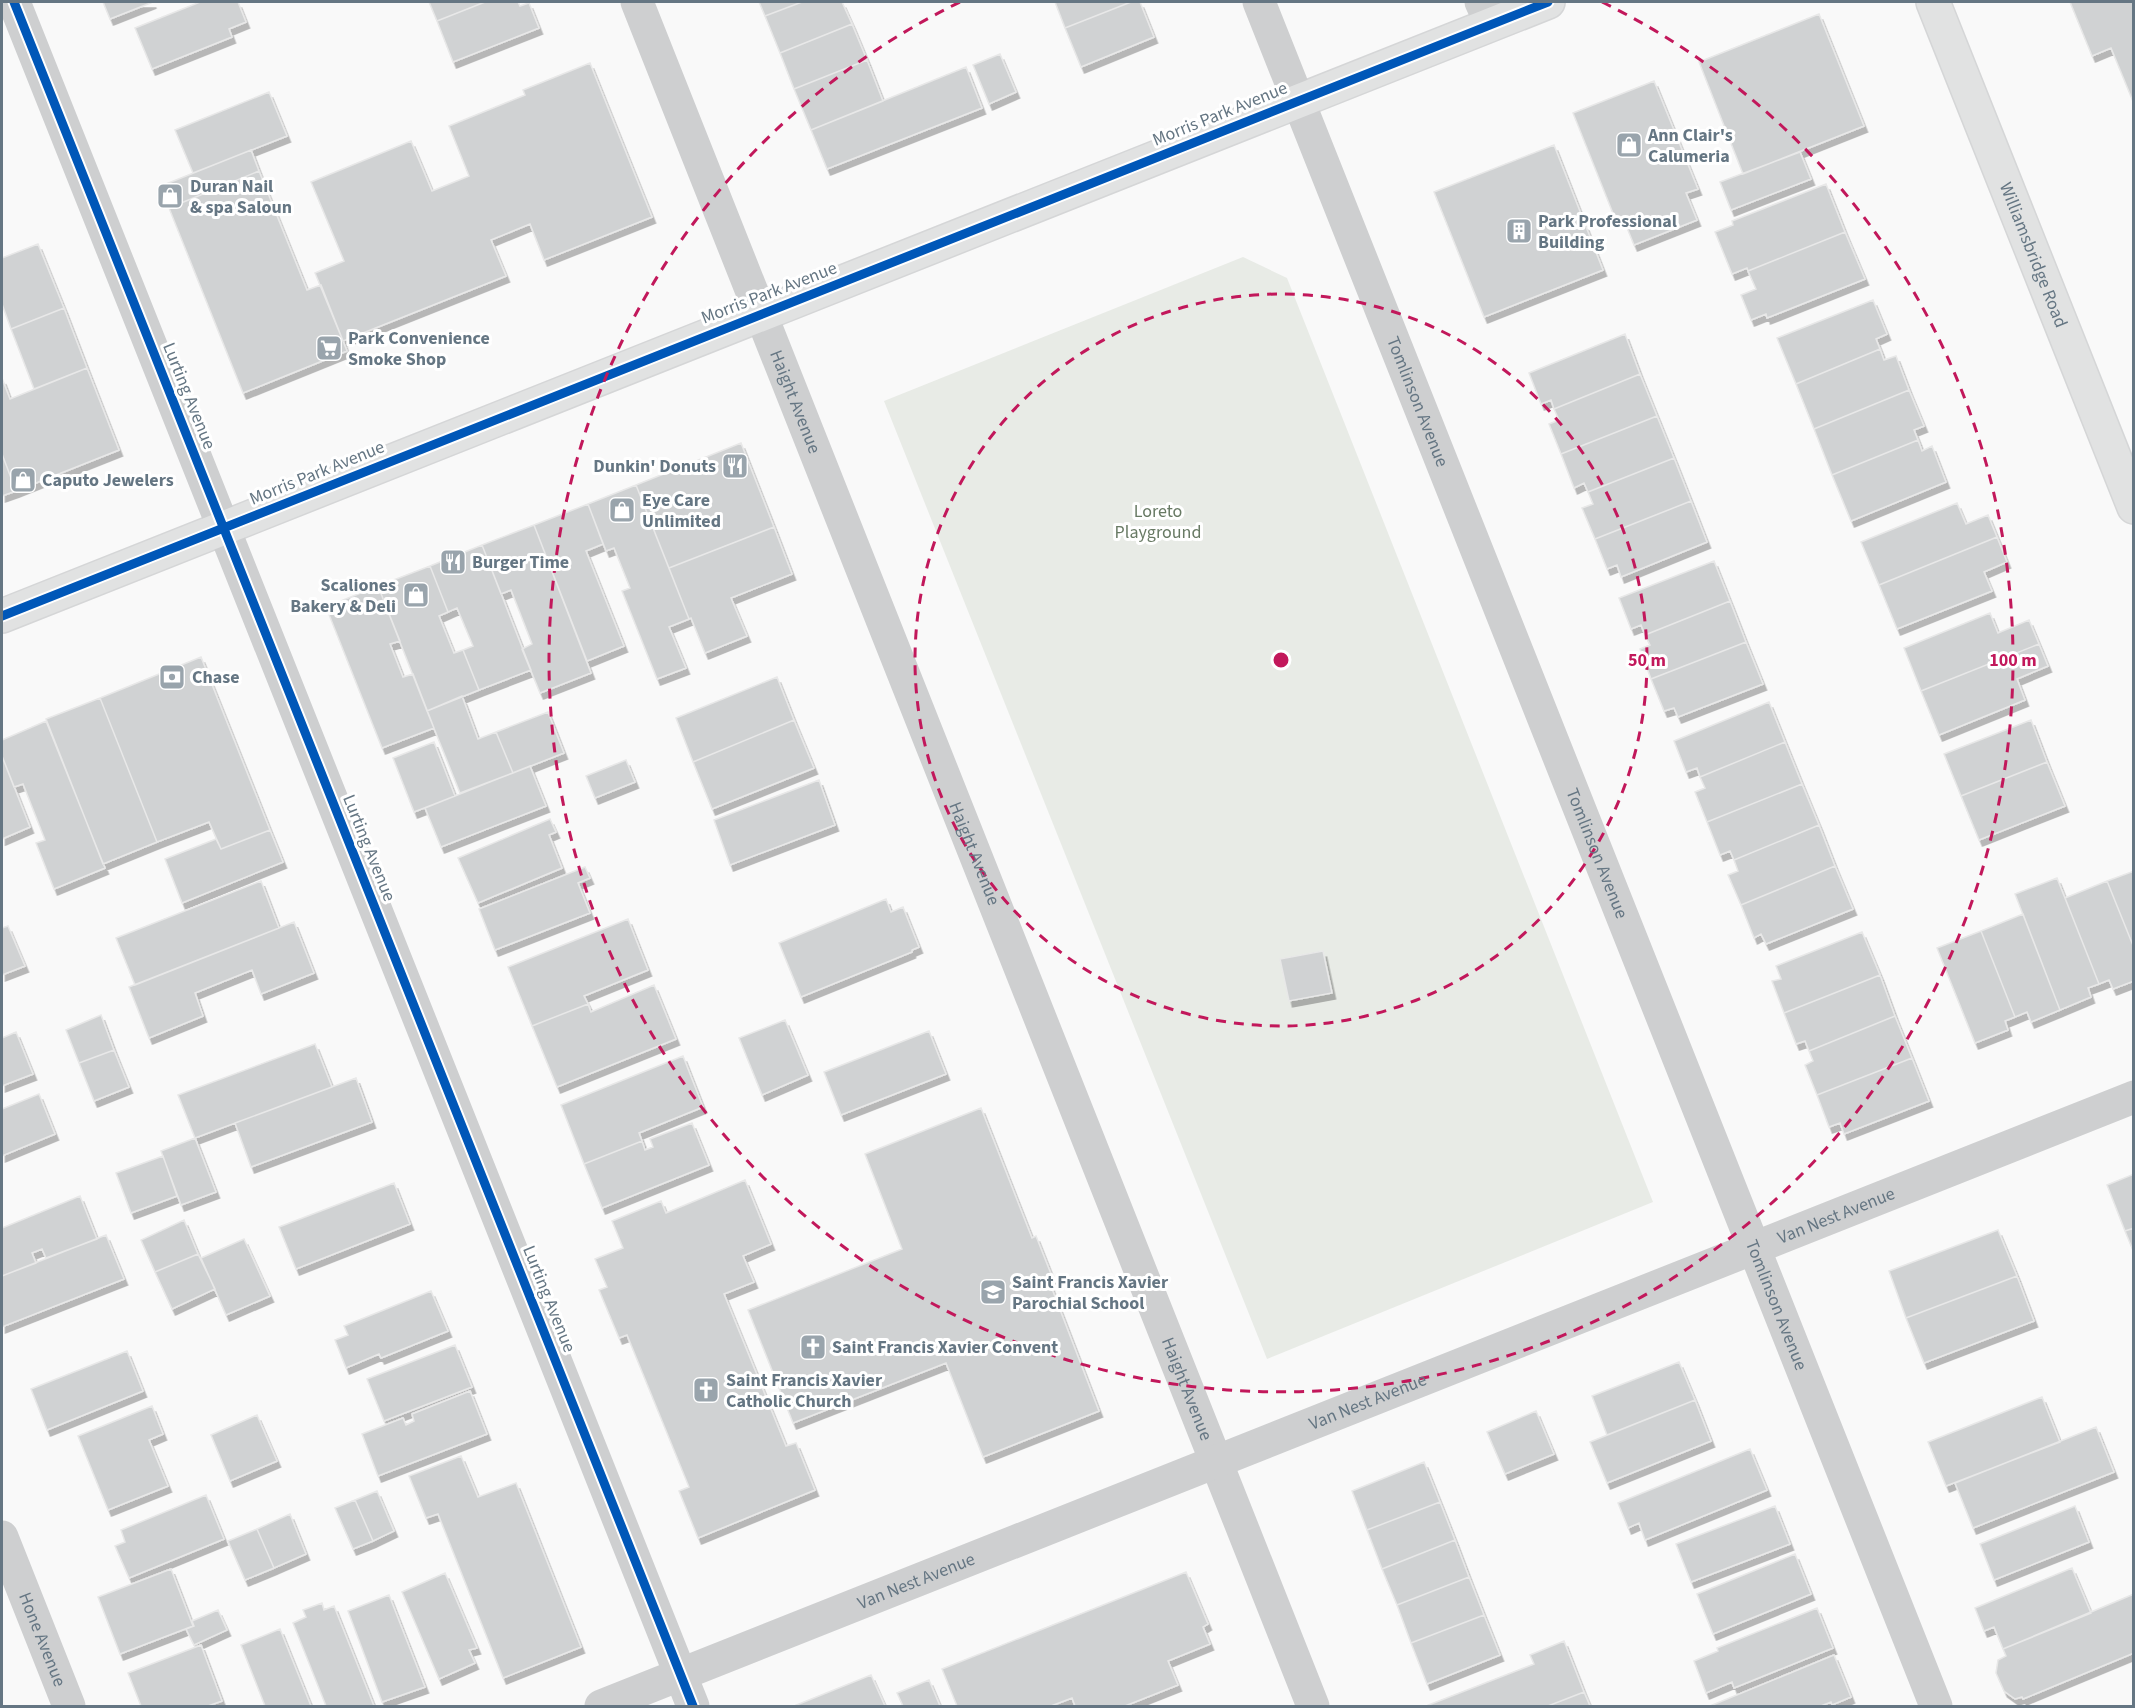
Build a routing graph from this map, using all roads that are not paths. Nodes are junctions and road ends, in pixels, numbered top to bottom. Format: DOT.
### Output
graph roads {
  1 [pos="14,2"];
  2 [pos="637,2"];
  3 [pos="1259,2"];
  4 [pos="1548,2"];
  5 [pos="1933,2"];
  6 [pos="1486,13"];
  7 [pos="1299,100"];
  8 [pos="761,314"];
  9 [pos="2133,507"];
  10 [pos="224,527"];
  11 [pos="2,616"];
  12 [pos="2133,1097"];
  13 [pos="1755,1249"];
  14 [pos="1216,1462"];
  15 [pos="2,1537"];
  16 [pos="680,1675"];
  17 [pos="69,1707"];
  18 [pos="601,1707"];
  19 [pos="693,1707"];
  20 [pos="1313,1707"];
  21 [pos="1936,1707"];
  1 -- 10 [label="street, Lurting Avenue"];
  2 -- 8 [label="street, Haight Avenue"];
  3 -- 7 [label="street, Tomlinson Avenue"];
  4 -- 6 [label="main road, Morris Park Avenue"];
  5 -- 9 [label="main road, Williamsbridge Road"];
  6 -- 7 [label="main road, Morris Park Avenue"];
  7 -- 8 [label="main road, Morris Park Avenue"];
  7 -- 13 [label="street, Tomlinson Avenue"];
  8 -- 10 [label="main road, Morris Park Avenue"];
  8 -- 14 [label="street, Haight Avenue"];
  10 -- 11 [label="main road, Morris Park Avenue"];
  10 -- 16 [label="street, Lurting Avenue"];
  12 -- 13 [label="street, Van Nest Avenue"];
  13 -- 14 [label="street, Van Nest Avenue"];
  13 -- 21 [label="street, Tomlinson Avenue"];
  14 -- 16 [label="street, Van Nest Avenue"];
  14 -- 20 [label="street, Haight Avenue"];
  15 -- 17 [label="street, Hone Avenue"];
  16 -- 18 [label="street, Van Nest Avenue"];
  16 -- 19 [label="street, Lurting Avenue"];
}
